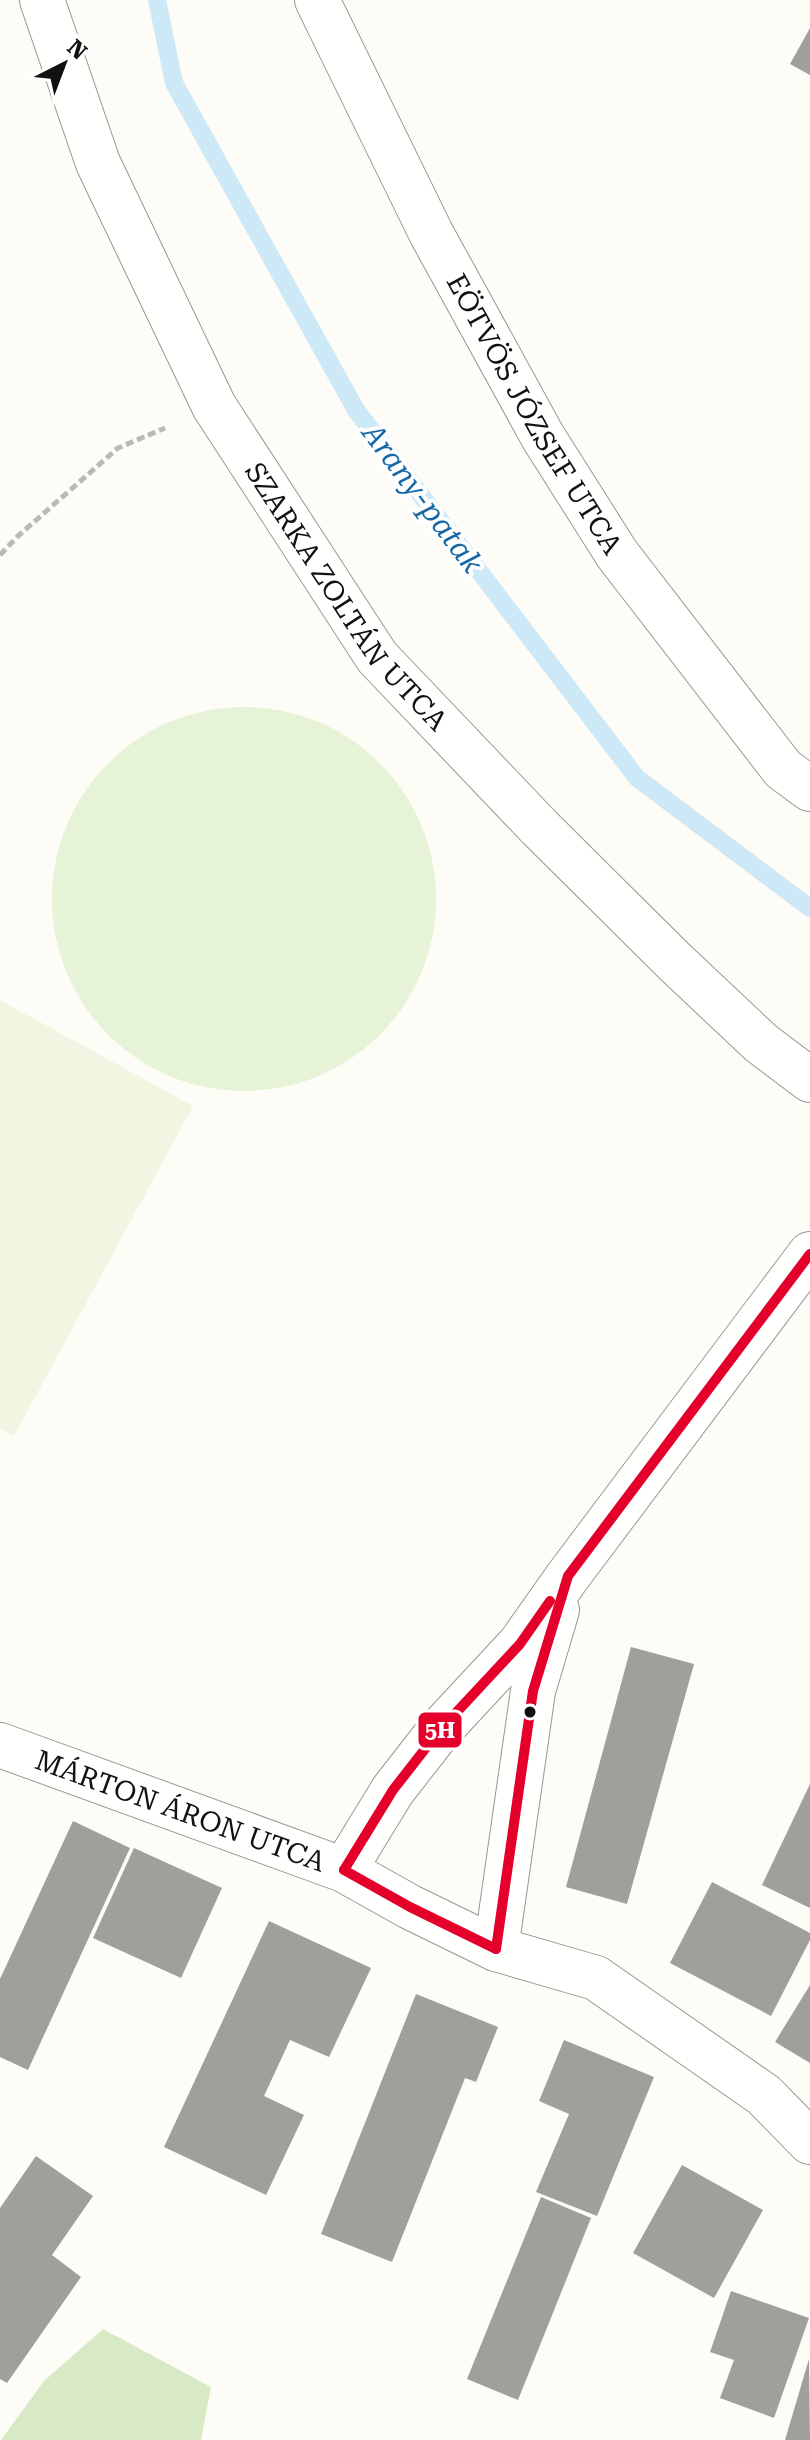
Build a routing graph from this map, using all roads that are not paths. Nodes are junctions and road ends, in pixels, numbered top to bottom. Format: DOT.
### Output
graph roads {
  1 [pos="42,0"];
  2 [pos="317,0"];
  3 [pos="810,789"];
  4 [pos="810,1080"];
  5 [pos="810,1254"];
  6 [pos="568,1576"];
  7 [pos="0,1745"];
  8 [pos="344,1870"];
  9 [pos="496,1949"];
  10 [pos="810,2142"];
  1 -- 4 [label="street, SZARKA ZOLTÁN UTCA"];
  2 -- 3 [label="street, EÖTVÖS JÓZSEF UTCA"];
  5 -- 6 [label="street"];
  6 -- 8 [label="street"];
  6 -- 9 [label="street"];
  7 -- 8 [label="street, MÁRTON ÁRON UTCA"];
  8 -- 9 [label="street, MÁRTON ÁRON UTCA"];
  9 -- 10 [label="street, MÁRTON ÁRON UTCA"];
}
